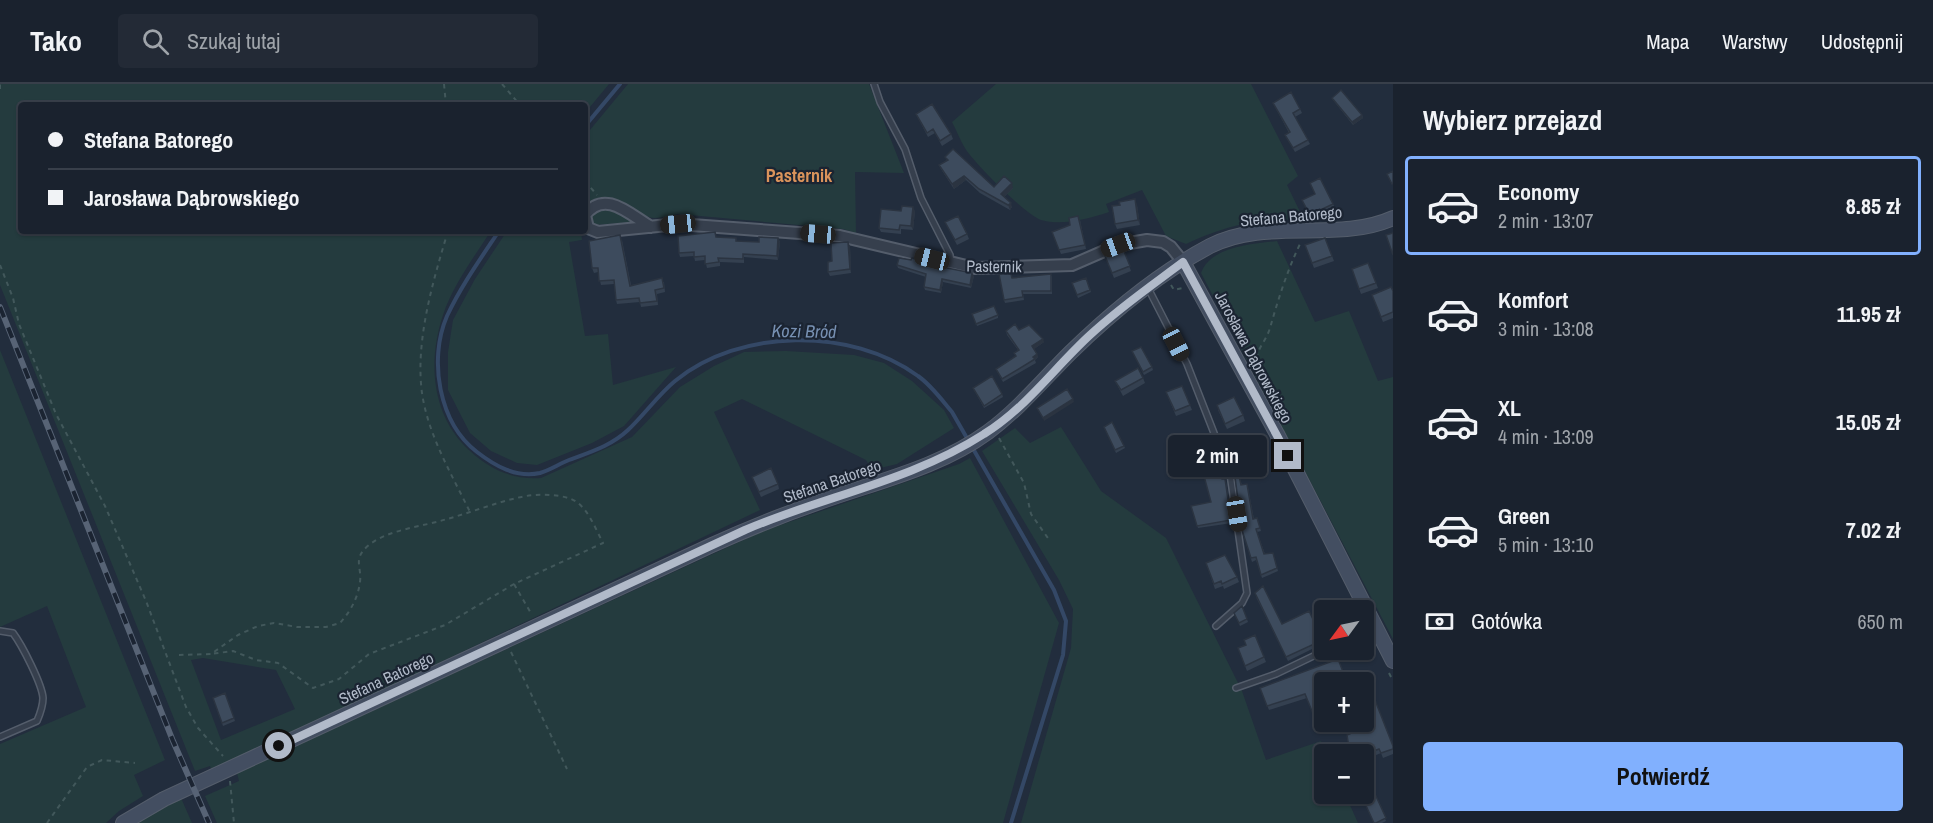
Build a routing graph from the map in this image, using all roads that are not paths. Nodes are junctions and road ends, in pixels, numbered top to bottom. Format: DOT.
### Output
graph roads {
  1 [pos="874,84"];
  2 [pos="588,211"];
  3 [pos="1393,218"];
  4 [pos="651,227"];
  5 [pos="588,228"];
  6 [pos="1183,262"];
  7 [pos="952,264"];
  8 [pos="1148,288"];
  9 [pos="1355,600"];
  10 [pos="1216,626"];
  11 [pos="0,631"];
  12 [pos="1374,635"];
  13 [pos="1314,656"];
  14 [pos="1393,661"];
  15 [pos="1236,688"];
  16 [pos="0,737"];
  17 [pos="123,823"];
  1 -- 7 [label="lane"];
  2 -- 4 [label="street, Pasternik"];
  3 -- 6 [label="street, Stefana Batorego"];
  4 -- 5 [label="street, Pasternik"];
  4 -- 7 [label="street, Pasternik"];
  6 -- 7 [label="street, Pasternik"];
  6 -- 8 [label="street, Stefana Batorego"];
  6 -- 9 [label="street, Jarosława Dąbrowskiego"];
  8 -- 10 [label="lane"];
  8 -- 17 [label="street, Stefana Batorego"];
  11 -- 16 [label="lane"];
  12 -- 14 [label="street, Jarosława Dąbrowskiego"];
  13 -- 15 [label="lane"];
}
